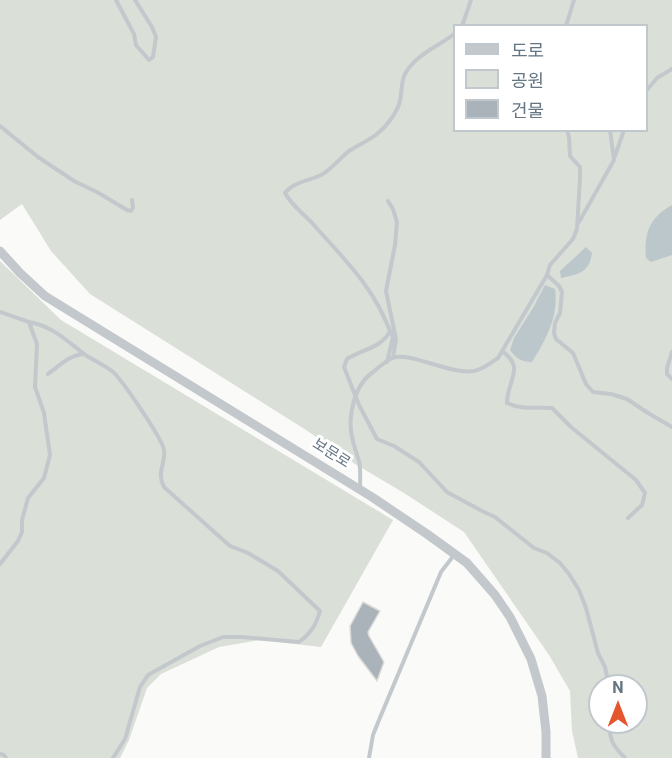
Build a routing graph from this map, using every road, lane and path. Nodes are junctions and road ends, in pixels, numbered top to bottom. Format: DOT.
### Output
graph roads {
  1 [pos="116,0"];
  2 [pos="135,0"];
  3 [pos="471,0"];
  4 [pos="574,0"];
  5 [pos="463,24"];
  6 [pos="567,24"];
  7 [pos="453,35"];
  8 [pos="672,69"];
  9 [pos="648,89"];
  10 [pos="0,126"];
  11 [pos="568,132"];
  12 [pos="610,132"];
  13 [pos="623,132"];
  14 [pos="614,160"];
  15 [pos="132,200"];
  16 [pos="388,201"];
  17 [pos="577,225"];
  18 [pos="0,250"];
  19 [pos="547,275"];
  20 [pos="0,312"];
  21 [pos="29,322"];
  22 [pos="390,331"];
  23 [pos="502,351"];
  24 [pos="672,352"];
  25 [pos="84,354"];
  26 [pos="393,358"];
  27 [pos="387,362"];
  28 [pos="48,374"];
  29 [pos="672,379"];
  30 [pos="356,395"];
  31 [pos="672,427"];
  32 [pos="360,490"];
  33 [pos="628,518"];
  34 [pos="455,554"];
  35 [pos="0,564"];
  36 [pos="606,674"];
  37 [pos="610,734"];
  38 [pos="0,754"];
  39 [pos="6,758"];
  40 [pos="113,758"];
  41 [pos="369,758"];
  42 [pos="546,758"];
  43 [pos="625,758"];
  1 -- 2 [label="lane"];
  3 -- 5 [label="lane"];
  4 -- 6 [label="lane"];
  7 -- 22 [label="lane"];
  8 -- 9 [label="lane"];
  10 -- 15 [label="lane"];
  11 -- 17 [label="lane"];
  12 -- 14 [label="lane"];
  13 -- 14 [label="lane"];
  14 -- 17 [label="lane"];
  16 -- 26 [label="lane"];
  17 -- 19 [label="lane"];
  18 -- 32 [label="street, 보문로"];
  19 -- 23 [label="lane"];
  19 -- 31 [label="lane"];
  20 -- 21 [label="lane"];
  21 -- 25 [label="lane"];
  21 -- 35 [label="lane"];
  22 -- 27 [label="lane"];
  22 -- 30 [label="lane"];
  23 -- 26 [label="lane"];
  23 -- 33 [label="lane"];
  24 -- 29 [label="lane"];
  25 -- 28 [label="lane"];
  25 -- 40 [label="lane"];
  26 -- 27 [label="lane"];
  27 -- 30 [label="lane"];
  30 -- 32 [label="lane"];
  30 -- 36 [label="lane"];
  32 -- 34 [label="street, 보문로"];
  34 -- 41 [label="lane"];
  34 -- 42 [label="street, 보문로"];
  37 -- 43 [label="lane"];
  38 -- 39 [label="lane"];
}
